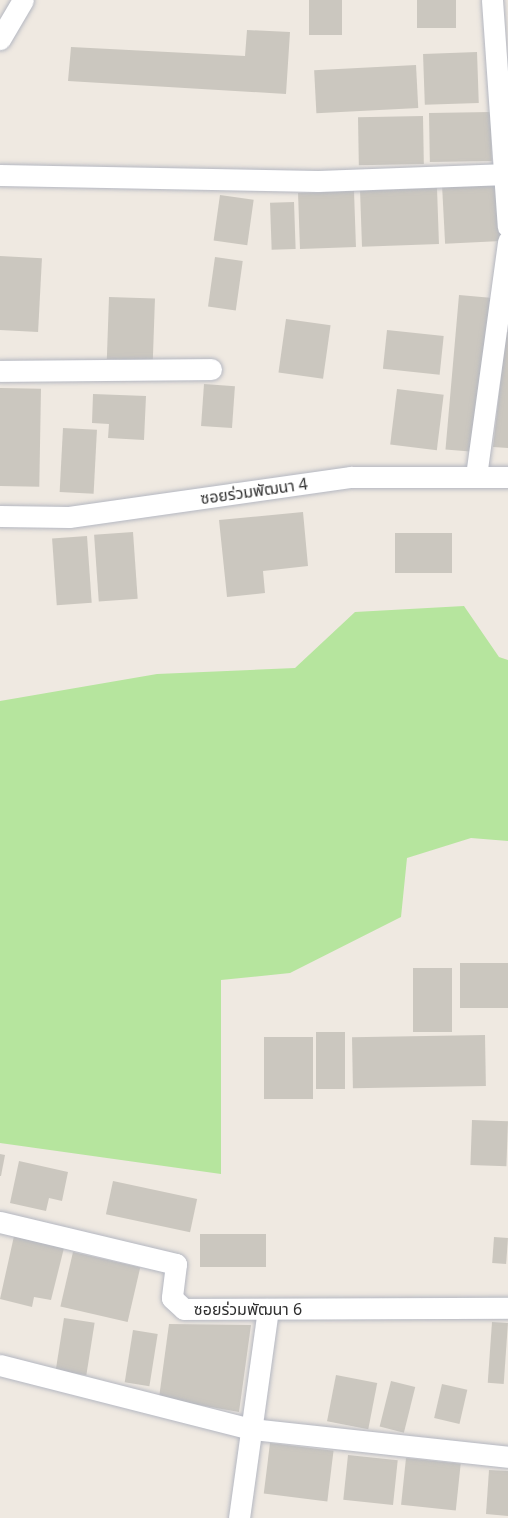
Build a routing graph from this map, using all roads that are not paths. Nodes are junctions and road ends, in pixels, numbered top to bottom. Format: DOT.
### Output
graph roads {
  1 [pos="23,0"];
  2 [pos="492,0"];
  3 [pos="0,39"];
  4 [pos="505,174"];
  5 [pos="0,175"];
  6 [pos="508,226"];
  7 [pos="508,241"];
  8 [pos="211,369"];
  9 [pos="0,370"];
  10 [pos="476,476"];
  11 [pos="508,477"];
  12 [pos="0,516"];
  13 [pos="0,1222"];
  14 [pos="508,1308"];
  15 [pos="268,1309"];
  16 [pos="0,1365"];
  17 [pos="252,1429"];
  18 [pos="508,1457"];
  19 [pos="239,1518"];
  1 -- 3 [label="street"];
  2 -- 4 [label="street"];
  4 -- 5 [label="street"];
  4 -- 6 [label="street"];
  7 -- 10 [label="street"];
  8 -- 9 [label="street"];
  10 -- 11 [label="street, ซอยร่วมพัฒนา 4"];
  10 -- 12 [label="street, ซอยร่วมพัฒนา 4"];
  13 -- 15 [label="street, ซอยร่วมพัฒนา 6"];
  14 -- 15 [label="street, ซอยร่วมพัฒนา 6"];
  15 -- 17 [label="street"];
  16 -- 17 [label="street"];
  17 -- 18 [label="street"];
  17 -- 19 [label="street"];
}
